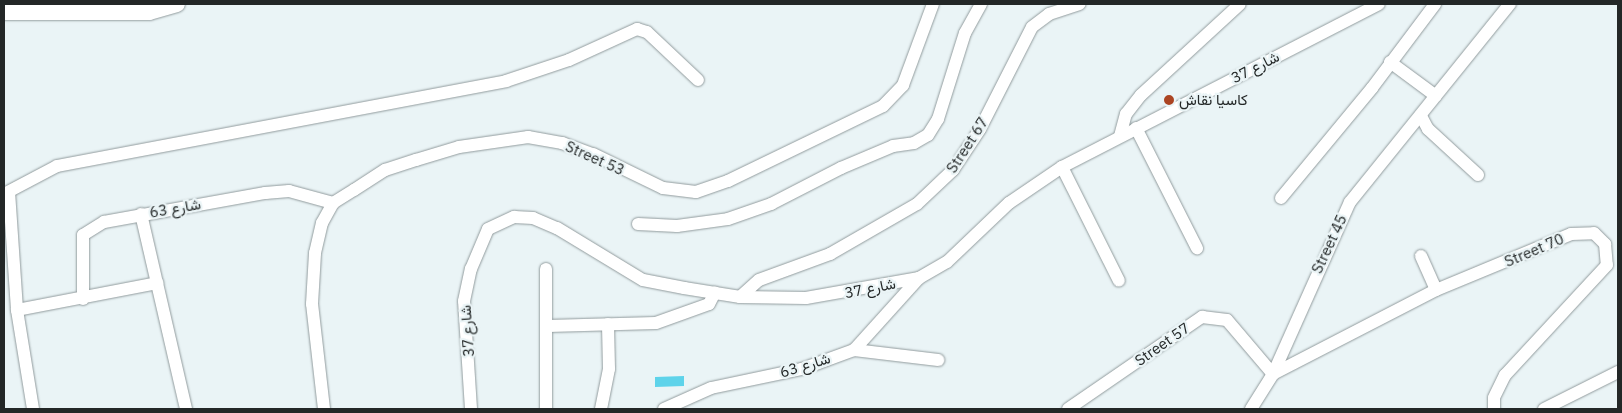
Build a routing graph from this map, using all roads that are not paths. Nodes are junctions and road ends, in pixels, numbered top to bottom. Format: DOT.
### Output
graph roads {
  1 [pos="177,4"];
  2 [pos="933,4"];
  3 [pos="981,4"];
  4 [pos="1080,4"];
  5 [pos="1240,4"];
  6 [pos="1378,4"];
  7 [pos="1435,4"];
  8 [pos="1510,4"];
  9 [pos="4,12"];
  10 [pos="1390,62"];
  11 [pos="698,80"];
  12 [pos="1436,96"];
  13 [pos="1421,116"];
  14 [pos="1136,128"];
  15 [pos="1120,136"];
  16 [pos="1062,167"];
  17 [pos="1478,175"];
  18 [pos="6,193"];
  19 [pos="1281,198"];
  20 [pos="333,204"];
  21 [pos="141,214"];
  22 [pos="638,224"];
  23 [pos="1197,248"];
  24 [pos="1421,256"];
  25 [pos="546,269"];
  26 [pos="919,278"];
  27 [pos="1118,280"];
  28 [pos="157,282"];
  29 [pos="1436,290"];
  30 [pos="715,292"];
  31 [pos="740,296"];
  32 [pos="83,299"];
  33 [pos="17,310"];
  34 [pos="608,324"];
  35 [pos="548,326"];
  36 [pos="854,350"];
  37 [pos="938,360"];
  38 [pos="1618,372"];
  39 [pos="1273,374"];
  40 [pos="34,409"];
  41 [pos="186,409"];
  42 [pos="324,409"];
  43 [pos="471,409"];
  44 [pos="546,409"];
  45 [pos="600,409"];
  46 [pos="664,409"];
  47 [pos="1068,409"];
  48 [pos="1251,409"];
  49 [pos="1494,409"];
  50 [pos="1544,409"];
  1 -- 9 [label="street"];
  2 -- 20 [label="street, Street 53"];
  3 -- 22 [label="street"];
  4 -- 31 [label="street, Street 67"];
  5 -- 15 [label="street"];
  6 -- 14 [label="street, شارع 37"];
  7 -- 10 [label="street"];
  8 -- 12 [label="street, Street 45"];
  10 -- 12 [label="street"];
  10 -- 19 [label="street"];
  11 -- 18 [label="street"];
  12 -- 13 [label="street, Street 45"];
  13 -- 17 [label="street"];
  13 -- 39 [label="street, Street 45"];
  14 -- 15 [label="street, شارع 37"];
  14 -- 23 [label="street"];
  15 -- 16 [label="street, شارع 37"];
  16 -- 26 [label="street, شارع 37"];
  16 -- 27 [label="street"];
  18 -- 33 [label="street"];
  20 -- 21 [label="street, شارع 63"];
  20 -- 42 [label="street, Street 53"];
  21 -- 28 [label="street"];
  21 -- 32 [label="street, شارع 63"];
  24 -- 29 [label="street"];
  25 -- 35 [label="street"];
  26 -- 31 [label="street, شارع 37"];
  26 -- 36 [label="street, شارع 63"];
  28 -- 32 [label="street"];
  28 -- 41 [label="street"];
  29 -- 39 [label="street, Street 70"];
  29 -- 49 [label="street, Street 70"];
  30 -- 31 [label="street, شارع 37"];
  30 -- 34 [label="street"];
  30 -- 43 [label="street, شارع 37"];
  32 -- 33 [label="street"];
  33 -- 40 [label="street"];
  34 -- 35 [label="street"];
  34 -- 45 [label="street"];
  35 -- 44 [label="street"];
  36 -- 37 [label="street"];
  36 -- 46 [label="street, شارع 63"];
  38 -- 50 [label="street"];
  39 -- 47 [label="street, Street 57"];
  39 -- 48 [label="street, Street 45"];
}
